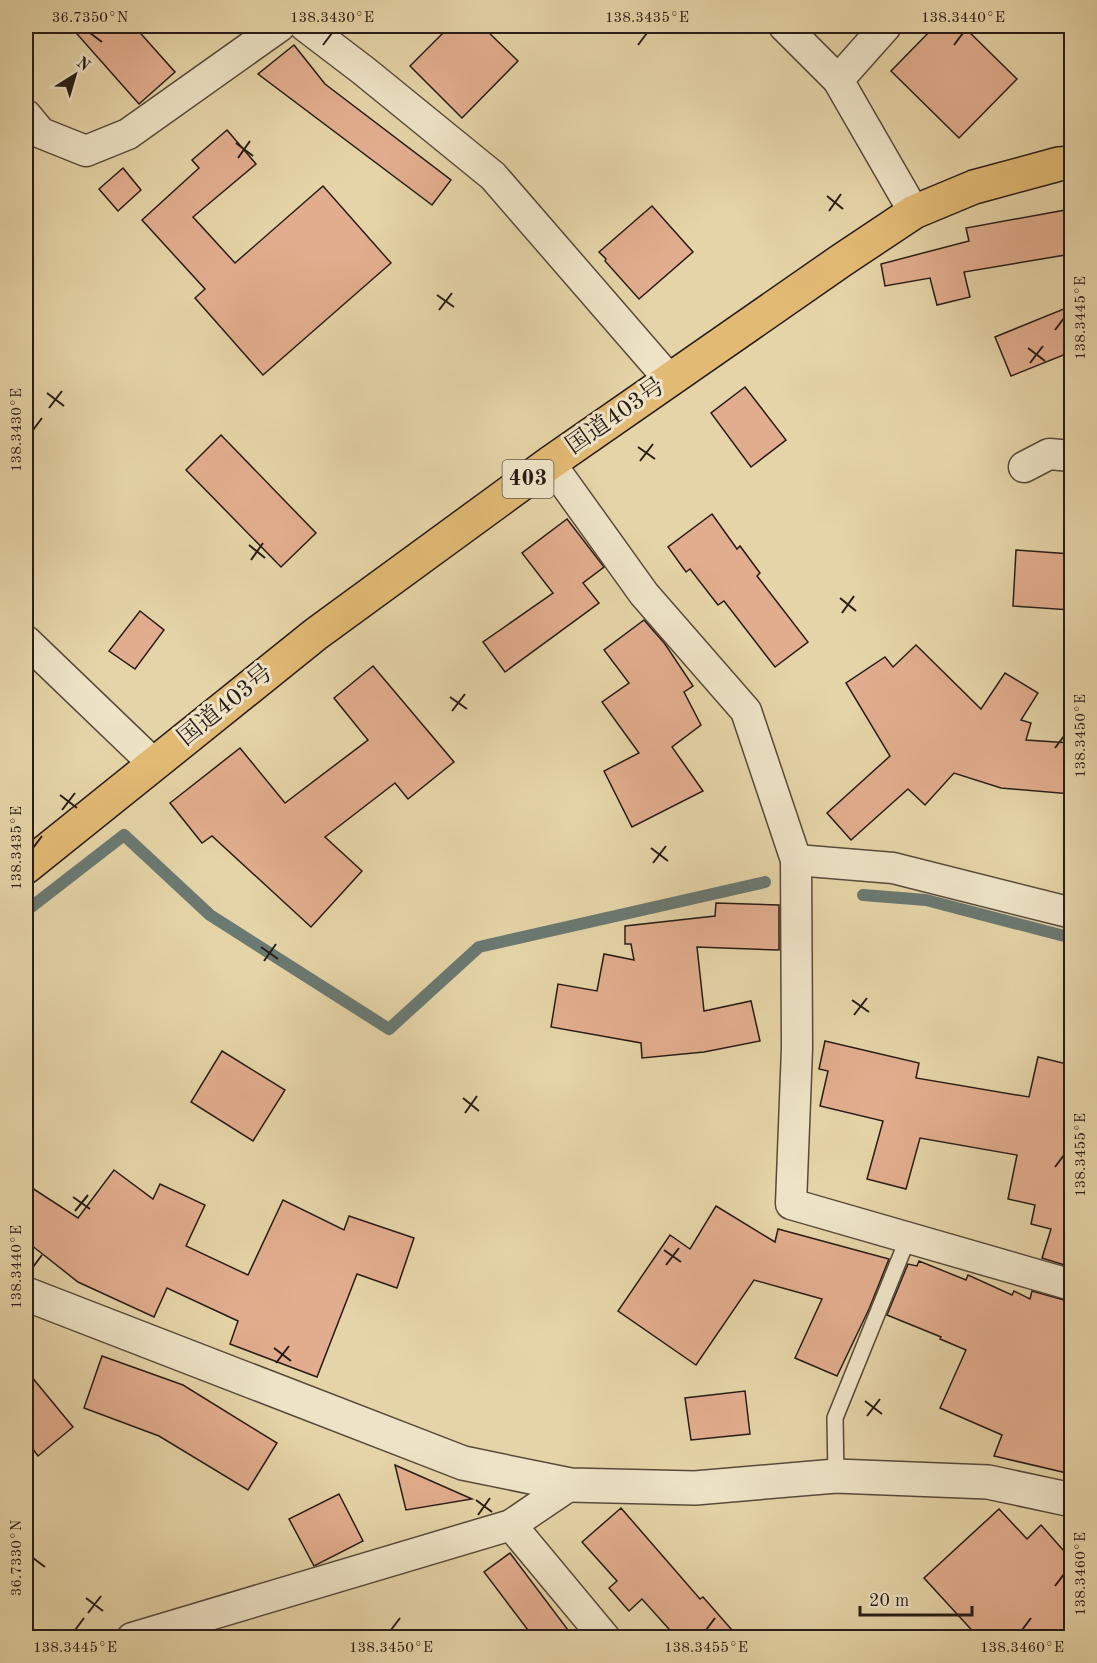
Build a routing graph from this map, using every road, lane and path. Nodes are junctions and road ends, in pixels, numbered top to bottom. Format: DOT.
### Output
graph roads {
  1 [pos="280,26"];
  2 [pos="305,26"];
  3 [pos="784,26"];
  4 [pos="886,26"];
  5 [pos="838,80"];
  6 [pos="26,115"];
  7 [pos="1071,163"];
  8 [pos="914,212"];
  9 [pos="669,379"];
  10 [pos="1071,456"];
  11 [pos="550,463"];
  12 [pos="1024,466"];
  13 [pos="26,641"];
  14 [pos="154,764"];
  15 [pos="796,860"];
  16 [pos="26,867"];
  17 [pos="1071,913"];
  18 [pos="908,1238"];
  19 [pos="1071,1285"];
  20 [pos="26,1294"];
  21 [pos="836,1476"];
  22 [pos="570,1485"];
  23 [pos="1071,1500"];
  24 [pos="511,1525"];
  25 [pos="132,1638"];
  26 [pos="604,1638"];
  1 -- 6 [label="street"];
  2 -- 9 [label="street"];
  3 -- 5 [label="street"];
  4 -- 5 [label="street"];
  5 -- 8 [label="street"];
  7 -- 8 [label="highway, 国道403号 / 403"];
  8 -- 9 [label="highway, 国道403号 / 403"];
  9 -- 11 [label="highway, 国道403号 / 403"];
  10 -- 12 [label="street"];
  11 -- 14 [label="highway, 国道403号 / 403"];
  11 -- 15 [label="street"];
  13 -- 14 [label="street"];
  14 -- 16 [label="highway, 国道403号 / 403"];
  15 -- 17 [label="street"];
  15 -- 18 [label="street"];
  18 -- 19 [label="street"];
  18 -- 21 [label="lane"];
  20 -- 22 [label="street"];
  21 -- 22 [label="street"];
  21 -- 23 [label="street"];
  22 -- 24 [label="street"];
  24 -- 25 [label="street"];
  24 -- 26 [label="street"];
}
